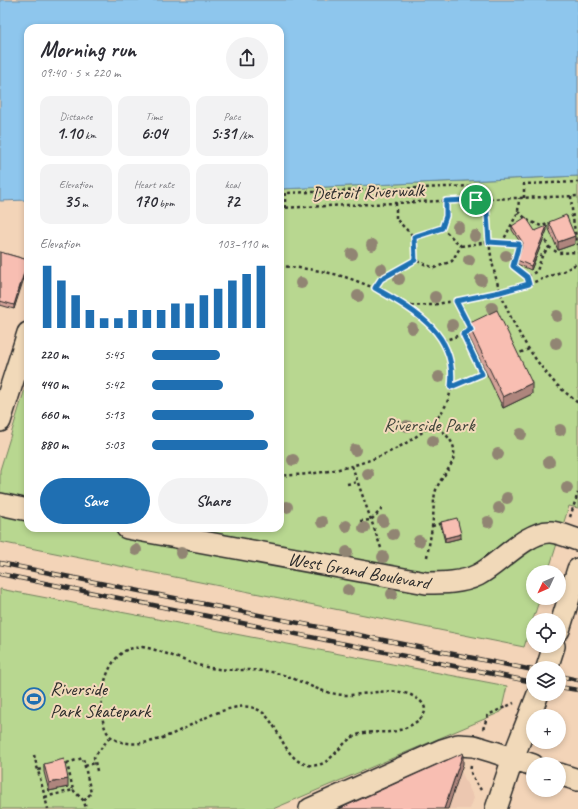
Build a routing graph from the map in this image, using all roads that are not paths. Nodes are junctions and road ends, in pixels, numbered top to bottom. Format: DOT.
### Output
graph roads {
  1 [pos="24,346"];
  2 [pos="0,421"];
  3 [pos="0,504"];
  4 [pos="24,509"];
  5 [pos="573,531"];
  6 [pos="148,532"];
  7 [pos="578,569"];
  8 [pos="564,613"];
  9 [pos="535,701"];
  10 [pos="513,758"];
  11 [pos="526,763"];
  12 [pos="566,776"];
  13 [pos="578,780"];
  14 [pos="310,809"];
  15 [pos="496,809"];
  1 -- 2 [label="street"];
  3 -- 4 [label="street"];
  5 -- 6 [label="street, West Grand Boulevard"];
  7 -- 8 [label="street"];
  9 -- 10 [label="street"];
  10 -- 11 [label="street"];
  10 -- 14 [label="street"];
  10 -- 15 [label="street"];
  12 -- 13 [label="street"];
}
